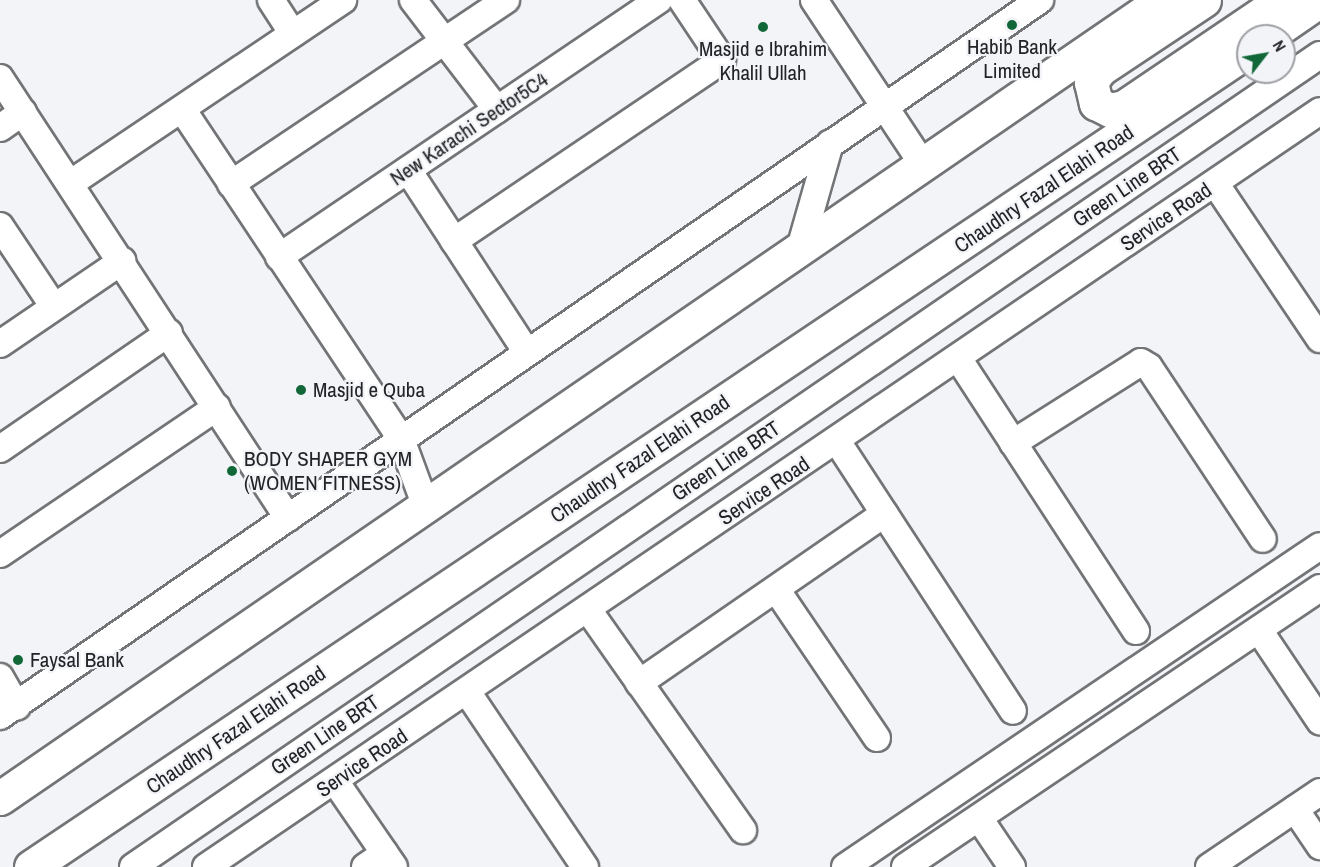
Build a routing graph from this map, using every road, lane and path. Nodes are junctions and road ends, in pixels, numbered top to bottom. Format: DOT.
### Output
graph roads {
  1 [pos="271,0"];
  2 [pos="344,0"];
  3 [pos="413,0"];
  4 [pos="506,0"];
  5 [pos="659,0"];
  6 [pos="682,0"];
  7 [pos="814,0"];
  8 [pos="1040,0"];
  9 [pos="1162,0"];
  10 [pos="1204,0"];
  11 [pos="1282,0"];
  12 [pos="1320,0"];
  13 [pos="1285,24"];
  14 [pos="293,34"];
  15 [pos="444,42"];
  16 [pos="1320,55"];
  17 [pos="1236,58"];
  18 [pos="0,78"];
  19 [pos="884,106"];
  20 [pos="182,109"];
  21 [pos="497,110"];
  22 [pos="1320,111"];
  23 [pos="23,112"];
  24 [pos="0,128"];
  25 [pos="830,143"];
  26 [pos="924,166"];
  27 [pos="408,170"];
  28 [pos="71,183"];
  29 [pos="1215,183"];
  30 [pos="231,184"];
  31 [pos="1,231"];
  32 [pos="454,241"];
  33 [pos="799,252"];
  34 [pos="279,257"];
  35 [pos="122,261"];
  36 [pos="54,307"];
  37 [pos="169,333"];
  38 [pos="1318,333"];
  39 [pos="0,344"];
  40 [pos="526,351"];
  41 [pos="958,358"];
  42 [pos="217,407"];
  43 [pos="401,439"];
  44 [pos="837,441"];
  45 [pos="1013,443"];
  46 [pos="0,448"];
  47 [pos="426,507"];
  48 [pos="884,514"];
  49 [pos="288,518"];
  50 [pos="1263,539"];
  51 [pos="1320,546"];
  52 [pos="0,554"];
  53 [pos="1320,588"];
  54 [pos="776,589"];
  55 [pos="589,610"];
  56 [pos="1258,630"];
  57 [pos="1136,632"];
  58 [pos="0,677"];
  59 [pos="639,683"];
  60 [pos="468,693"];
  61 [pos="9,711"];
  62 [pos="1013,711"];
  63 [pos="1320,721"];
  64 [pos="877,738"];
  65 [pos="335,781"];
  66 [pos="1320,792"];
  67 [pos="0,798"];
  68 [pos="1295,809"];
  69 [pos="979,818"];
  70 [pos="743,830"];
  71 [pos="1320,846"];
  72 [pos="381,862"];
  73 [pos="1226,862"];
  74 [pos="31,867"];
  75 [pos="133,867"];
  76 [pos="206,867"];
  77 [pos="585,867"];
  78 [pos="845,867"];
  79 [pos="905,867"];
  80 [pos="1012,867"];
  1 -- 14 [label="street"];
  2 -- 14 [label="street"];
  3 -- 15 [label="street"];
  4 -- 15 [label="street"];
  5 -- 21 [label="street, New Karachi Sector5C4"];
  6 -- 32 [label="street"];
  7 -- 19 [label="street"];
  8 -- 19 [label="street"];
  9 -- 26 [label="main road"];
  10 -- 11 [label="main road"];
  12 -- 13 [label="main road"];
  14 -- 20 [label="street"];
  15 -- 21 [label="street"];
  15 -- 30 [label="street"];
  16 -- 75 [label="street, Green Line BRT"];
  17 -- 74 [label="main road, Chaudhry Fazal Elahi Road"];
  18 -- 23 [label="street"];
  19 -- 25 [label="street"];
  19 -- 26 [label="street"];
  20 -- 28 [label="street"];
  20 -- 30 [label="street"];
  21 -- 27 [label="street, New Karachi Sector5C4"];
  22 -- 29 [label="street, Service Road"];
  23 -- 24 [label="street"];
  23 -- 28 [label="street"];
  25 -- 33 [label="street"];
  25 -- 40 [label="street"];
  26 -- 33 [label="main road"];
  27 -- 32 [label="street"];
  27 -- 34 [label="street, New Karachi Sector5C4"];
  28 -- 35 [label="street"];
  29 -- 38 [label="street"];
  29 -- 41 [label="street, Service Road"];
  30 -- 34 [label="street"];
  31 -- 36 [label="street"];
  32 -- 40 [label="street"];
  33 -- 47 [label="main road"];
  34 -- 43 [label="street"];
  35 -- 36 [label="street"];
  35 -- 37 [label="street"];
  36 -- 39 [label="street"];
  37 -- 42 [label="street"];
  37 -- 46 [label="street"];
  40 -- 43 [label="street"];
  41 -- 44 [label="street, Service Road"];
  41 -- 45 [label="street"];
  42 -- 49 [label="street"];
  42 -- 52 [label="street"];
  43 -- 47 [label="street"];
  43 -- 49 [label="street"];
  44 -- 48 [label="street"];
  44 -- 55 [label="street, Service Road"];
  45 -- 50 [label="street"];
  45 -- 57 [label="street"];
  47 -- 67 [label="main road"];
  48 -- 54 [label="street"];
  48 -- 62 [label="street"];
  49 -- 61 [label="street"];
  51 -- 78 [label="street"];
  53 -- 56 [label="street"];
  54 -- 59 [label="street"];
  54 -- 64 [label="street"];
  55 -- 59 [label="street"];
  55 -- 60 [label="street, Service Road"];
  56 -- 63 [label="street"];
  56 -- 69 [label="street"];
  58 -- 61 [label="street"];
  59 -- 70 [label="street"];
  60 -- 65 [label="street, Service Road"];
  60 -- 77 [label="street"];
  65 -- 72 [label="street"];
  65 -- 76 [label="street, Service Road"];
  66 -- 68 [label="street"];
  68 -- 71 [label="street"];
  68 -- 73 [label="street"];
  69 -- 79 [label="street"];
  69 -- 80 [label="street"];
}
